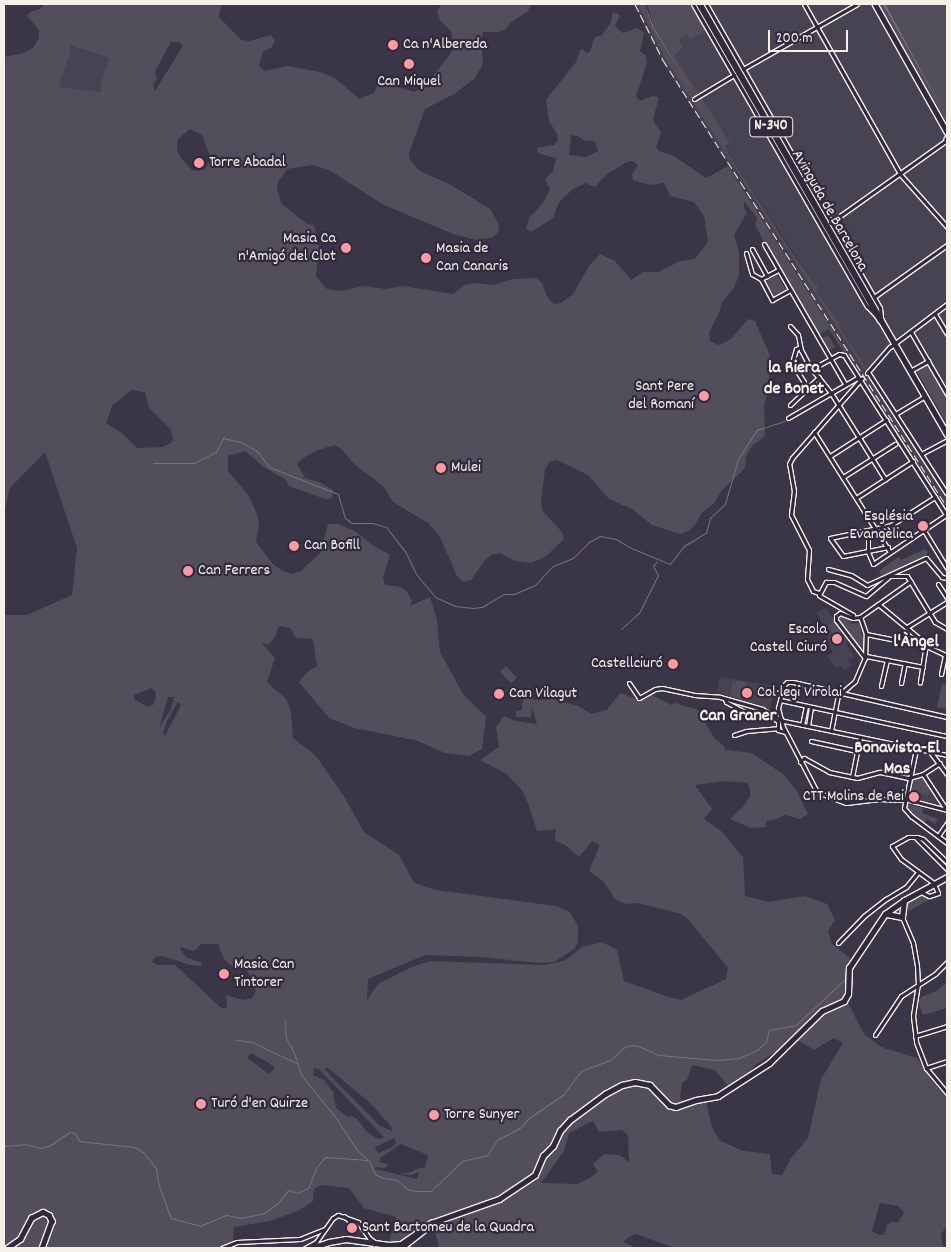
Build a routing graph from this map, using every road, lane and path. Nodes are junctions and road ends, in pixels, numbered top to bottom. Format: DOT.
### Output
graph roads {
  1 [pos="693,4"];
  2 [pos="700,4"];
  3 [pos="706,4"];
  4 [pos="804,4"];
  5 [pos="857,4"];
  6 [pos="875,4"];
  7 [pos="709,11"];
  8 [pos="817,27"];
  9 [pos="715,30"];
  10 [pos="743,69"];
  11 [pos="734,75"];
  12 [pos="694,99"];
  13 [pos="947,132"];
  14 [pos="947,141"];
  15 [pos="900,174"];
  16 [pos="829,223"];
  17 [pos="947,226"];
  18 [pos="764,244"];
  19 [pos="947,245"];
  20 [pos="752,249"];
  21 [pos="746,253"];
  22 [pos="778,270"];
  23 [pos="767,276"];
  24 [pos="761,279"];
  25 [pos="790,290"];
  26 [pos="874,297"];
  27 [pos="865,302"];
  28 [pos="876,304"];
  29 [pos="947,304"];
  30 [pos="935,314"];
  31 [pos="881,320"];
  32 [pos="790,326"];
  33 [pos="911,332"];
  34 [pos="947,334"];
  35 [pos="895,344"];
  36 [pos="800,347"];
  37 [pos="830,359"];
  38 [pos="928,361"];
  39 [pos="812,369"];
  40 [pos="910,371"];
  41 [pos="819,377"];
  42 [pos="862,379"];
  43 [pos="845,384"];
  44 [pos="801,393"];
  45 [pos="830,393"];
  46 [pos="947,394"];
  47 [pos="925,396"];
  48 [pos="790,405"];
  49 [pos="838,405"];
  50 [pos="897,413"];
  51 [pos="788,418"];
  52 [pos="886,420"];
  53 [pos="814,432"];
  54 [pos="947,434"];
  55 [pos="859,438"];
  56 [pos="947,440"];
  57 [pos="895,444"];
  58 [pos="923,453"];
  59 [pos="830,456"];
  60 [pos="872,458"];
  61 [pos="913,462"];
  62 [pos="843,477"];
  63 [pos="885,479"];
  64 [pos="947,494"];
  65 [pos="935,497"];
  66 [pos="856,498"];
  67 [pos="947,515"];
  68 [pos="876,529"];
  69 [pos="923,529"];
  70 [pos="868,530"];
  71 [pos="888,547"];
  72 [pos="868,552"];
  73 [pos="890,552"];
  74 [pos="947,568"];
  75 [pos="828,569"];
  76 [pos="889,576"];
  77 [pos="947,578"];
  78 [pos="911,582"];
  79 [pos="938,584"];
  80 [pos="819,593"];
  81 [pos="947,600"];
  82 [pos="878,604"];
  83 [pos="930,614"];
  84 [pos="860,617"];
  85 [pos="854,618"];
  86 [pos="907,627"];
  87 [pos="947,629"];
  88 [pos="866,634"];
  89 [pos="926,646"];
  90 [pos="946,655"];
  91 [pos="865,657"];
  92 [pos="887,660"];
  93 [pos="905,663"];
  94 [pos="923,667"];
  95 [pos="941,674"];
  96 [pos="629,683"];
  97 [pos="901,683"];
  98 [pos="920,683"];
  99 [pos="881,686"];
  100 [pos="847,687"];
  101 [pos="839,694"];
  102 [pos="847,695"];
  103 [pos="726,699"];
  104 [pos="780,700"];
  105 [pos="806,705"];
  106 [pos="811,707"];
  107 [pos="779,712"];
  108 [pos="835,712"];
  109 [pos="774,715"];
  110 [pos="947,717"];
  111 [pos="781,718"];
  112 [pos="789,722"];
  113 [pos="802,724"];
  114 [pos="808,726"];
  115 [pos="778,728"];
  116 [pos="831,730"];
  117 [pos="786,733"];
  118 [pos="734,735"];
  119 [pos="947,736"];
  120 [pos="860,737"];
  121 [pos="811,741"];
  122 [pos="792,747"];
  123 [pos="916,749"];
  124 [pos="857,751"];
  125 [pos="928,751"];
  126 [pos="940,754"];
  127 [pos="947,755"];
  128 [pos="804,758"];
  129 [pos="936,758"];
  130 [pos="800,762"];
  131 [pos="940,763"];
  132 [pos="923,774"];
  133 [pos="947,774"];
  134 [pos="852,777"];
  135 [pos="910,778"];
  136 [pos="905,800"];
  137 [pos="947,810"];
  138 [pos="947,823"];
  139 [pos="938,836"];
  140 [pos="947,843"];
  141 [pos="939,857"];
  142 [pos="947,862"];
  143 [pos="947,869"];
  144 [pos="918,872"];
  145 [pos="947,877"];
  146 [pos="934,884"];
  147 [pos="921,891"];
  148 [pos="942,892"];
  149 [pos="938,894"];
  150 [pos="904,900"];
  151 [pos="895,907"];
  152 [pos="899,913"];
  153 [pos="885,914"];
  154 [pos="838,943"];
  155 [pos="947,962"];
  156 [pos="918,984"];
  157 [pos="947,1026"];
  158 [pos="875,1035"];
  159 [pos="914,1036"];
  160 [pos="947,1061"];
  161 [pos="926,1068"];
  162 [pos="947,1093"];
  163 [pos="344,1216"];
  164 [pos="353,1224"];
  165 [pos="325,1229"];
  166 [pos="424,1231"];
  167 [pos="368,1238"];
  168 [pos="376,1247"];
  169 [pos="7,1248"];
  170 [pos="42,1248"];
  171 [pos="222,1248"];
  172 [pos="305,1248"];
  173 [pos="311,1248"];
  174 [pos="390,1248"];
  1 -- 11 [label="street, Avinguda de Barcelona"];
  2 -- 9 [label="main road, Avinguda de Barcelona / N-340"];
  3 -- 7 [label="street, Avinguda de Barcelona"];
  4 -- 8 [label="street"];
  5 -- 8 [label="street"];
  6 -- 13 [label="main road"];
  7 -- 9 [label="street, Avinguda de Barcelona"];
  7 -- 10 [label="street, Avinguda de Barcelona"];
  8 -- 10 [label="street"];
  8 -- 15 [label="street"];
  9 -- 16 [label="main road, Avinguda de Barcelona / N-340"];
  10 -- 16 [label="street, Avinguda de Barcelona"];
  11 -- 12 [label="street"];
  11 -- 27 [label="street, Avinguda de Barcelona"];
  14 -- 15 [label="street"];
  15 -- 16 [label="street"];
  15 -- 17 [label="street"];
  16 -- 26 [label="street, Avinguda de Barcelona"];
  16 -- 28 [label="main road, Avinguda de Barcelona / N-340"];
  18 -- 22 [label="street"];
  19 -- 26 [label="street"];
  20 -- 23 [label="street"];
  21 -- 24 [label="street"];
  22 -- 23 [label="street"];
  22 -- 25 [label="street"];
  23 -- 24 [label="street"];
  24 -- 25 [label="street"];
  25 -- 37 [label="street"];
  26 -- 28 [label="street, Avinguda de Barcelona"];
  27 -- 28 [label="street"];
  27 -- 31 [label="street, Avinguda de Barcelona"];
  28 -- 31 [label="main road, Avinguda de Barcelona / N-340"];
  29 -- 30 [label="street"];
  30 -- 33 [label="street"];
  30 -- 34 [label="street"];
  31 -- 35 [label="main road, Avinguda de Barcelona / N-340"];
  32 -- 36 [label="street"];
  33 -- 35 [label="street"];
  33 -- 38 [label="street"];
  35 -- 40 [label="main road, Avinguda de Barcelona / N-340"];
  35 -- 50 [label="street"];
  36 -- 39 [label="street"];
  36 -- 44 [label="street"];
  37 -- 39 [label="street"];
  37 -- 42 [label="street"];
  37 -- 43 [label="street"];
  38 -- 40 [label="street"];
  38 -- 46 [label="street"];
  39 -- 41 [label="street"];
  40 -- 47 [label="main road, Avinguda de Barcelona / N-340"];
  41 -- 44 [label="street"];
  41 -- 45 [label="street"];
  42 -- 43 [label="street"];
  42 -- 49 [label="street"];
  42 -- 52 [label="street"];
  43 -- 45 [label="street"];
  44 -- 48 [label="street"];
  45 -- 49 [label="street"];
  45 -- 51 [label="street"];
  47 -- 50 [label="street"];
  47 -- 54 [label="main road, Avinguda de Barcelona / N-340"];
  49 -- 53 [label="street"];
  49 -- 55 [label="street"];
  50 -- 58 [label="street"];
  52 -- 55 [label="street"];
  52 -- 61 [label="street"];
  53 -- 59 [label="street"];
  53 -- 80 [label="street"];
  55 -- 59 [label="street"];
  55 -- 60 [label="street"];
  56 -- 58 [label="street"];
  57 -- 60 [label="street"];
  58 -- 64 [label="street"];
  59 -- 62 [label="street"];
  60 -- 62 [label="street"];
  60 -- 63 [label="street"];
  61 -- 63 [label="street"];
  61 -- 65 [label="street"];
  62 -- 66 [label="street"];
  63 -- 66 [label="street"];
  65 -- 67 [label="street"];
  65 -- 68 [label="street"];
  66 -- 68 [label="street"];
  67 -- 69 [label="street"];
  68 -- 70 [label="street"];
  68 -- 71 [label="street"];
  69 -- 73 [label="street"];
  69 -- 74 [label="street"];
  70 -- 72 [label="street"];
  70 -- 72 [label="street"];
  71 -- 72 [label="street"];
  71 -- 73 [label="street"];
  72 -- 73 [label="street"];
  75 -- 76 [label="street"];
  76 -- 77 [label="street"];
  76 -- 78 [label="street"];
  76 -- 80 [label="street"];
  78 -- 82 [label="street"];
  78 -- 83 [label="street"];
  79 -- 81 [label="street"];
  80 -- 85 [label="street"];
  81 -- 83 [label="street"];
  82 -- 84 [label="street"];
  82 -- 86 [label="street"];
  83 -- 86 [label="street"];
  83 -- 87 [label="street"];
  84 -- 85 [label="street"];
  84 -- 88 [label="street"];
  85 -- 91 [label="street"];
  86 -- 89 [label="street"];
  88 -- 89 [label="street"];
  88 -- 91 [label="street"];
  89 -- 90 [label="street"];
  89 -- 94 [label="street"];
  90 -- 95 [label="street"];
  91 -- 92 [label="street"];
  91 -- 100 [label="street"];
  92 -- 93 [label="street"];
  92 -- 99 [label="street"];
  93 -- 94 [label="street"];
  93 -- 97 [label="street"];
  94 -- 98 [label="street"];
  96 -- 103 [label="street"];
  100 -- 101 [label="street"];
  100 -- 102 [label="street"];
  101 -- 102 [label="street"];
  101 -- 104 [label="street"];
  101 -- 108 [label="street"];
  102 -- 110 [label="street"];
  103 -- 109 [label="street"];
  103 -- 115 [label="street"];
  104 -- 105 [label="street"];
  104 -- 107 [label="street"];
  105 -- 106 [label="street"];
  105 -- 113 [label="street"];
  106 -- 108 [label="street"];
  106 -- 114 [label="street"];
  107 -- 109 [label="street"];
  107 -- 111 [label="street"];
  108 -- 116 [label="street"];
  108 -- 119 [label="street"];
  109 -- 111 [label="street"];
  111 -- 112 [label="street"];
  111 -- 117 [label="street"];
  112 -- 113 [label="street"];
  112 -- 117 [label="street"];
  113 -- 114 [label="street"];
  114 -- 116 [label="street"];
  115 -- 117 [label="street"];
  115 -- 118 [label="street"];
  116 -- 120 [label="street"];
  117 -- 122 [label="street"];
  120 -- 123 [label="street"];
  120 -- 124 [label="street"];
  121 -- 124 [label="street"];
  122 -- 128 [label="street"];
  122 -- 130 [label="street"];
  123 -- 125 [label="street"];
  123 -- 135 [label="street"];
  124 -- 134 [label="street"];
  125 -- 126 [label="street"];
  125 -- 129 [label="street"];
  126 -- 127 [label="street"];
  126 -- 129 [label="street"];
  128 -- 130 [label="street"];
  128 -- 134 [label="street"];
  129 -- 131 [label="street"];
  130 -- 136 [label="street"];
  131 -- 132 [label="street"];
  131 -- 133 [label="street"];
  132 -- 135 [label="street"];
  132 -- 137 [label="street"];
  134 -- 135 [label="street"];
  135 -- 136 [label="street"];
  136 -- 137 [label="street"];
  136 -- 139 [label="street"];
  138 -- 139 [label="street"];
  139 -- 140 [label="street"];
  141 -- 142 [label="street"];
  141 -- 143 [label="street"];
  141 -- 144 [label="street"];
  144 -- 146 [label="street"];
  144 -- 154 [label="street"];
  145 -- 146 [label="main road"];
  146 -- 147 [label="main road"];
  146 -- 149 [label="street"];
  147 -- 149 [label="street"];
  147 -- 150 [label="main road"];
  148 -- 149 [label="street"];
  150 -- 151 [label="main road"];
  150 -- 152 [label="main road"];
  151 -- 152 [label="main road"];
  151 -- 153 [label="main road"];
  152 -- 153 [label="main road"];
  152 -- 156 [label="street"];
  153 -- 168 [label="main road"];
  155 -- 156 [label="street"];
  156 -- 158 [label="street"];
  156 -- 159 [label="street"];
  157 -- 159 [label="street"];
  159 -- 161 [label="street"];
  160 -- 161 [label="street"];
  161 -- 162 [label="street"];
  163 -- 164 [label="street"];
  163 -- 165 [label="street"];
  163 -- 167 [label="street"];
  165 -- 171 [label="street"];
  165 -- 172 [label="street"];
  166 -- 174 [label="street"];
  167 -- 168 [label="main road"];
  167 -- 173 [label="main road"];
  169 -- 170 [label="main road"];
}
